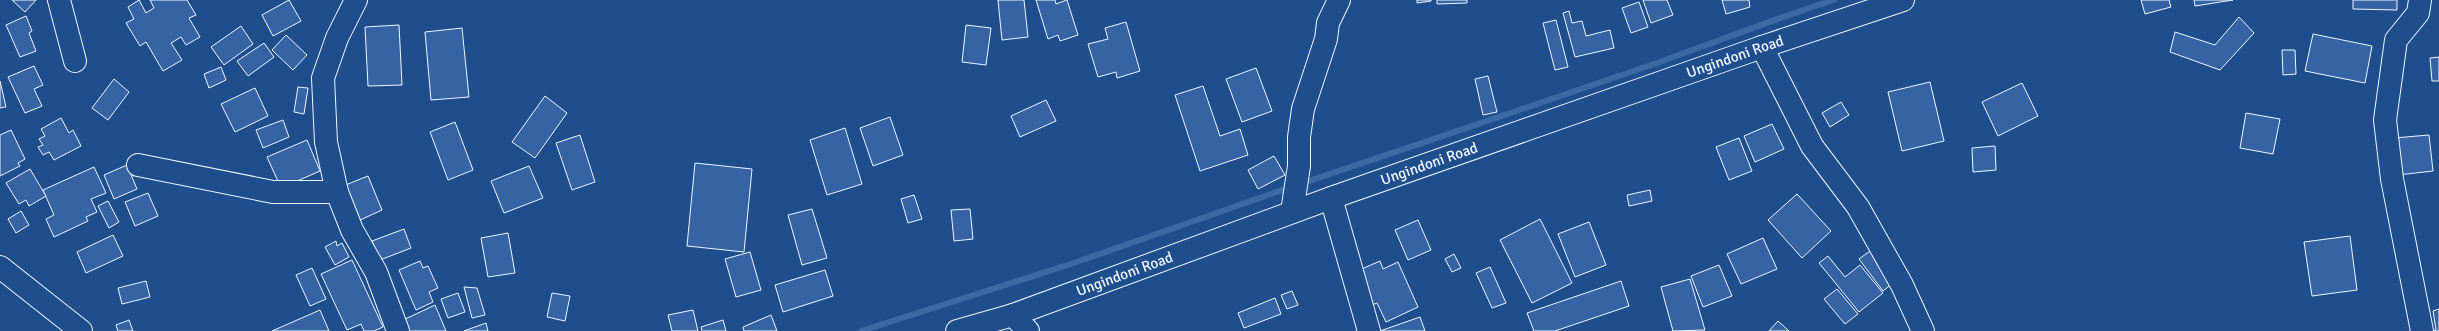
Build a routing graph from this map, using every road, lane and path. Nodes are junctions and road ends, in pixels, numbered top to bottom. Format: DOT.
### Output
graph roads {
  1 [pos="59,0"];
  2 [pos="355,0"];
  3 [pos="1339,0"];
  4 [pos="2420,0"];
  5 [pos="1894,1"];
  6 [pos="1762,47"];
  7 [pos="75,61"];
  8 [pos="138,165"];
  9 [pos="337,192"];
  10 [pos="1331,198"];
  11 [pos="1292,212"];
  12 [pos="0,267"];
  13 [pos="1013,315"];
  14 [pos="81,331"];
  15 [pos="398,331"];
  16 [pos="958,331"];
  17 [pos="1028,331"];
  18 [pos="1369,331"];
  19 [pos="1923,331"];
  20 [pos="2422,331"];
  1 -- 7 [label="street"];
  2 -- 9 [label="street"];
  3 -- 11 [label="street"];
  4 -- 20 [label="street"];
  5 -- 6 [label="street, Ungindoni Road"];
  6 -- 10 [label="street, Ungindoni Road"];
  6 -- 19 [label="street"];
  8 -- 9 [label="street"];
  9 -- 15 [label="street"];
  10 -- 11 [label="street, Ungindoni Road"];
  10 -- 18 [label="street"];
  11 -- 13 [label="street, Ungindoni Road"];
  12 -- 14 [label="street"];
  13 -- 16 [label="street, Ungindoni Road"];
  13 -- 17 [label="street"];
}
